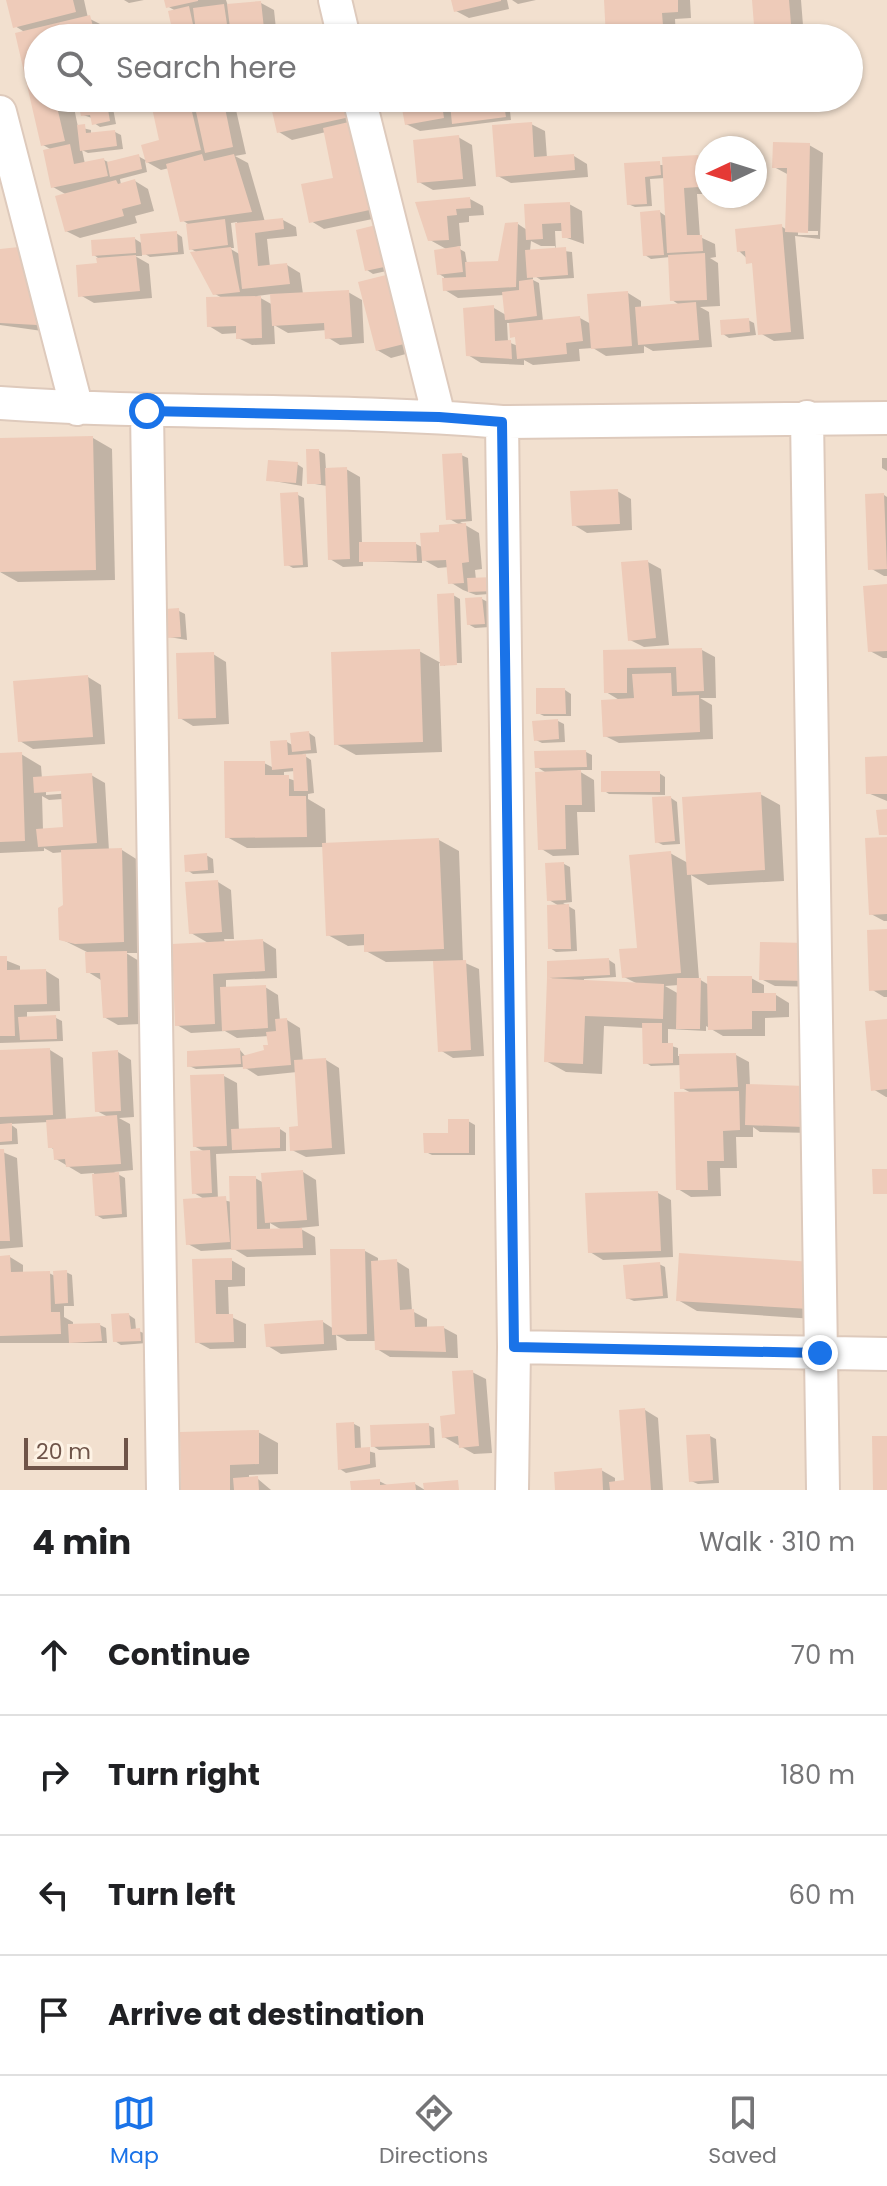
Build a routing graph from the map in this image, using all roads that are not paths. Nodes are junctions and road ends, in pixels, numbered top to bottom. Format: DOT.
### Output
graph roads {
  1 [pos="335,0"];
  2 [pos="341,24"];
  3 [pos="0,112"];
  4 [pos="363,112"];
  5 [pos="0,403"];
  6 [pos="77,409"];
  7 [pos="147,411"];
  8 [pos="439,417"];
  9 [pos="807,417"];
  10 [pos="887,418"];
  11 [pos="502,422"];
  12 [pos="514,1347"];
  13 [pos="820,1353"];
  14 [pos="887,1354"];
  15 [pos="163,1490"];
  16 [pos="512,1490"];
  17 [pos="823,1490"];
  1 -- 2 [label="street"];
  3 -- 6 [label="street"];
  4 -- 8 [label="street"];
  5 -- 6 [label="street"];
  6 -- 7 [label="street"];
  7 -- 8 [label="street"];
  7 -- 15 [label="street"];
  8 -- 11 [label="street"];
  9 -- 10 [label="street"];
  9 -- 11 [label="street"];
  9 -- 13 [label="street"];
  11 -- 12 [label="street"];
  12 -- 13 [label="street"];
  12 -- 16 [label="street"];
  13 -- 14 [label="street"];
  13 -- 17 [label="street"];
}
